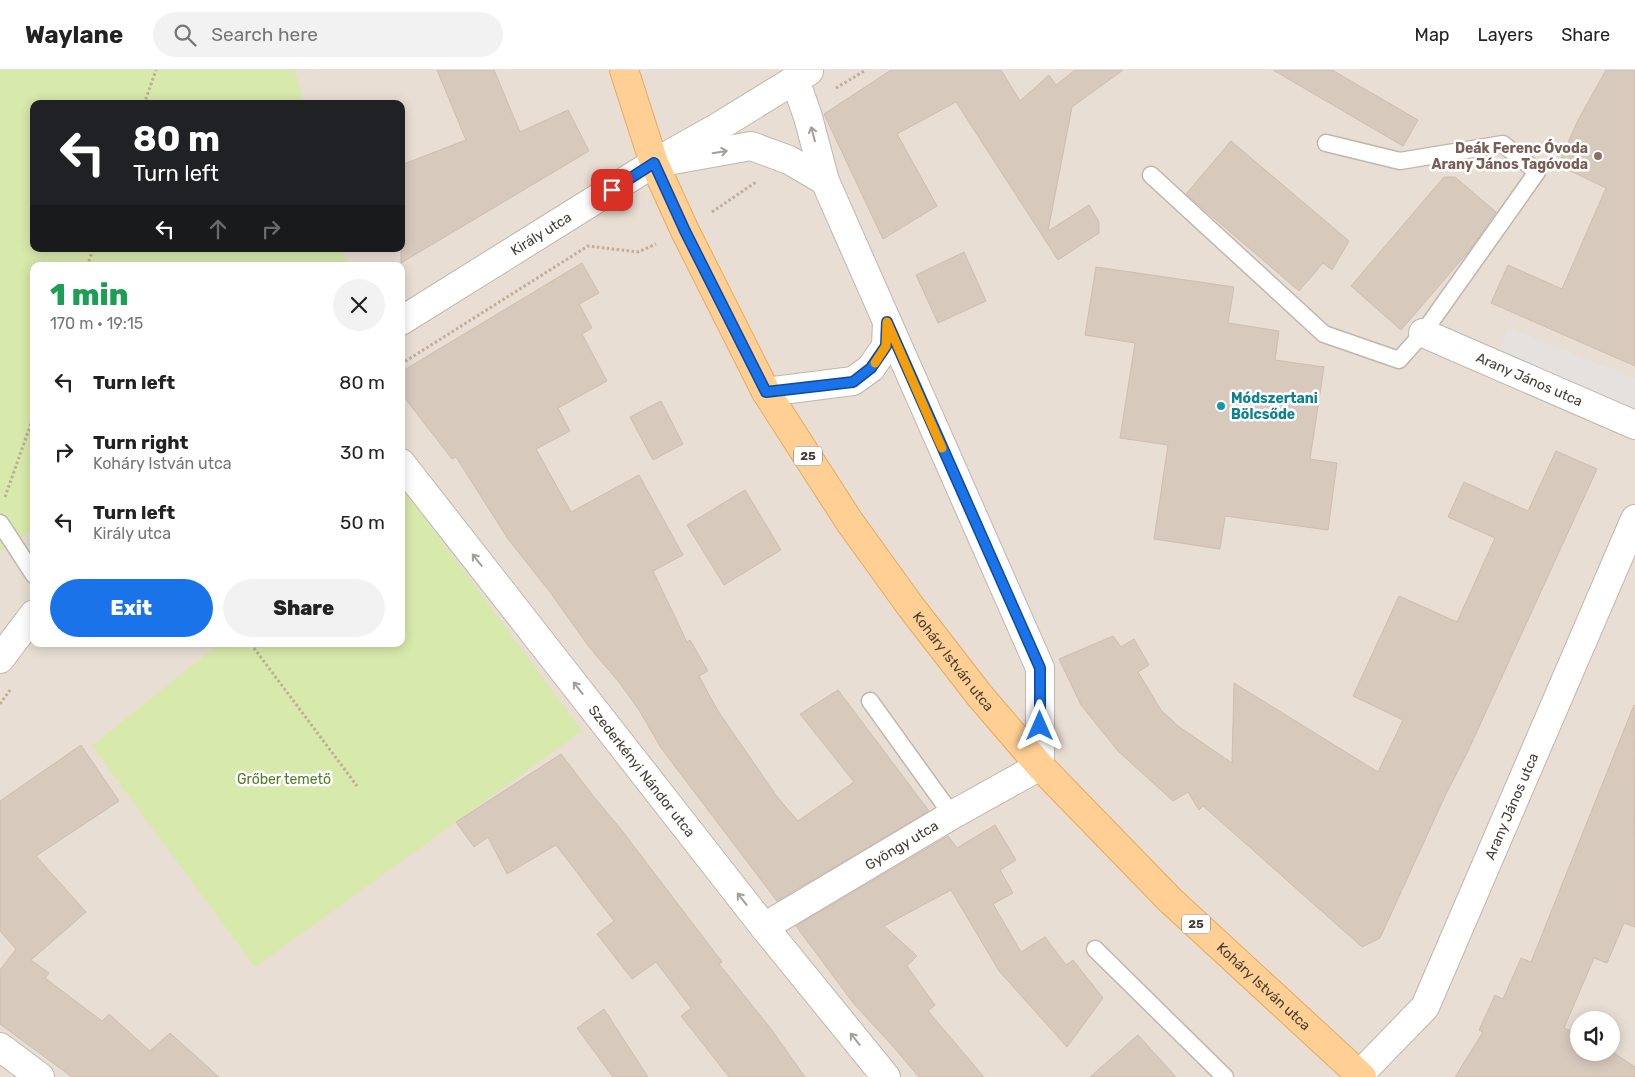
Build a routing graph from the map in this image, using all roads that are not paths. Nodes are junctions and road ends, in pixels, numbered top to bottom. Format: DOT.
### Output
graph roads {
  1 [pos="624,70"];
  2 [pos="803,75"];
  3 [pos="1326,143"];
  4 [pos="654,163"];
  5 [pos="1151,175"];
  6 [pos="826,181"];
  7 [pos="405,319"];
  8 [pos="887,322"];
  9 [pos="1423,333"];
  10 [pos="766,392"];
  11 [pos="1635,425"];
  12 [pos="405,468"];
  13 [pos="1635,519"];
  14 [pos="0,523"];
  15 [pos="30,569"];
  16 [pos="30,619"];
  17 [pos="0,659"];
  18 [pos="870,701"];
  19 [pos="1040,766"];
  20 [pos="952,816"];
  21 [pos="764,927"];
  22 [pos="1095,949"];
  23 [pos="0,1047"];
  24 [pos="1361,1076"];
  25 [pos="40,1077"];
  26 [pos="886,1077"];
  27 [pos="1225,1077"];
  1 -- 4 [label="main road, 25"];
  2 -- 4 [label="street, Király utca"];
  6 -- 2 [label="street, one-way"];
  3 -- 9 [label="lane"];
  4 -- 6 [label="street, one-way"];
  4 -- 7 [label="street, Király utca"];
  4 -- 10 [label="main road, Koháry István utca / 25"];
  5 -- 9 [label="lane"];
  6 -- 8 [label="street"];
  8 -- 10 [label="street"];
  8 -- 19 [label="street"];
  9 -- 11 [label="street, Arany János utca"];
  10 -- 19 [label="main road, Koháry István utca / 25"];
  21 -- 12 [label="street, Szederkényi Nándor utca, one-way"];
  13 -- 24 [label="street, Arany János utca"];
  14 -- 15 [label="lane"];
  16 -- 17 [label="street"];
  18 -- 20 [label="lane"];
  19 -- 20 [label="street, Gyöngy utca"];
  19 -- 24 [label="main road, Koháry István utca / 25"];
  20 -- 21 [label="street, Gyöngy utca"];
  26 -- 21 [label="street, Szederkényi Nándor utca, one-way"];
  22 -- 27 [label="lane"];
  23 -- 25 [label="street"];
}
